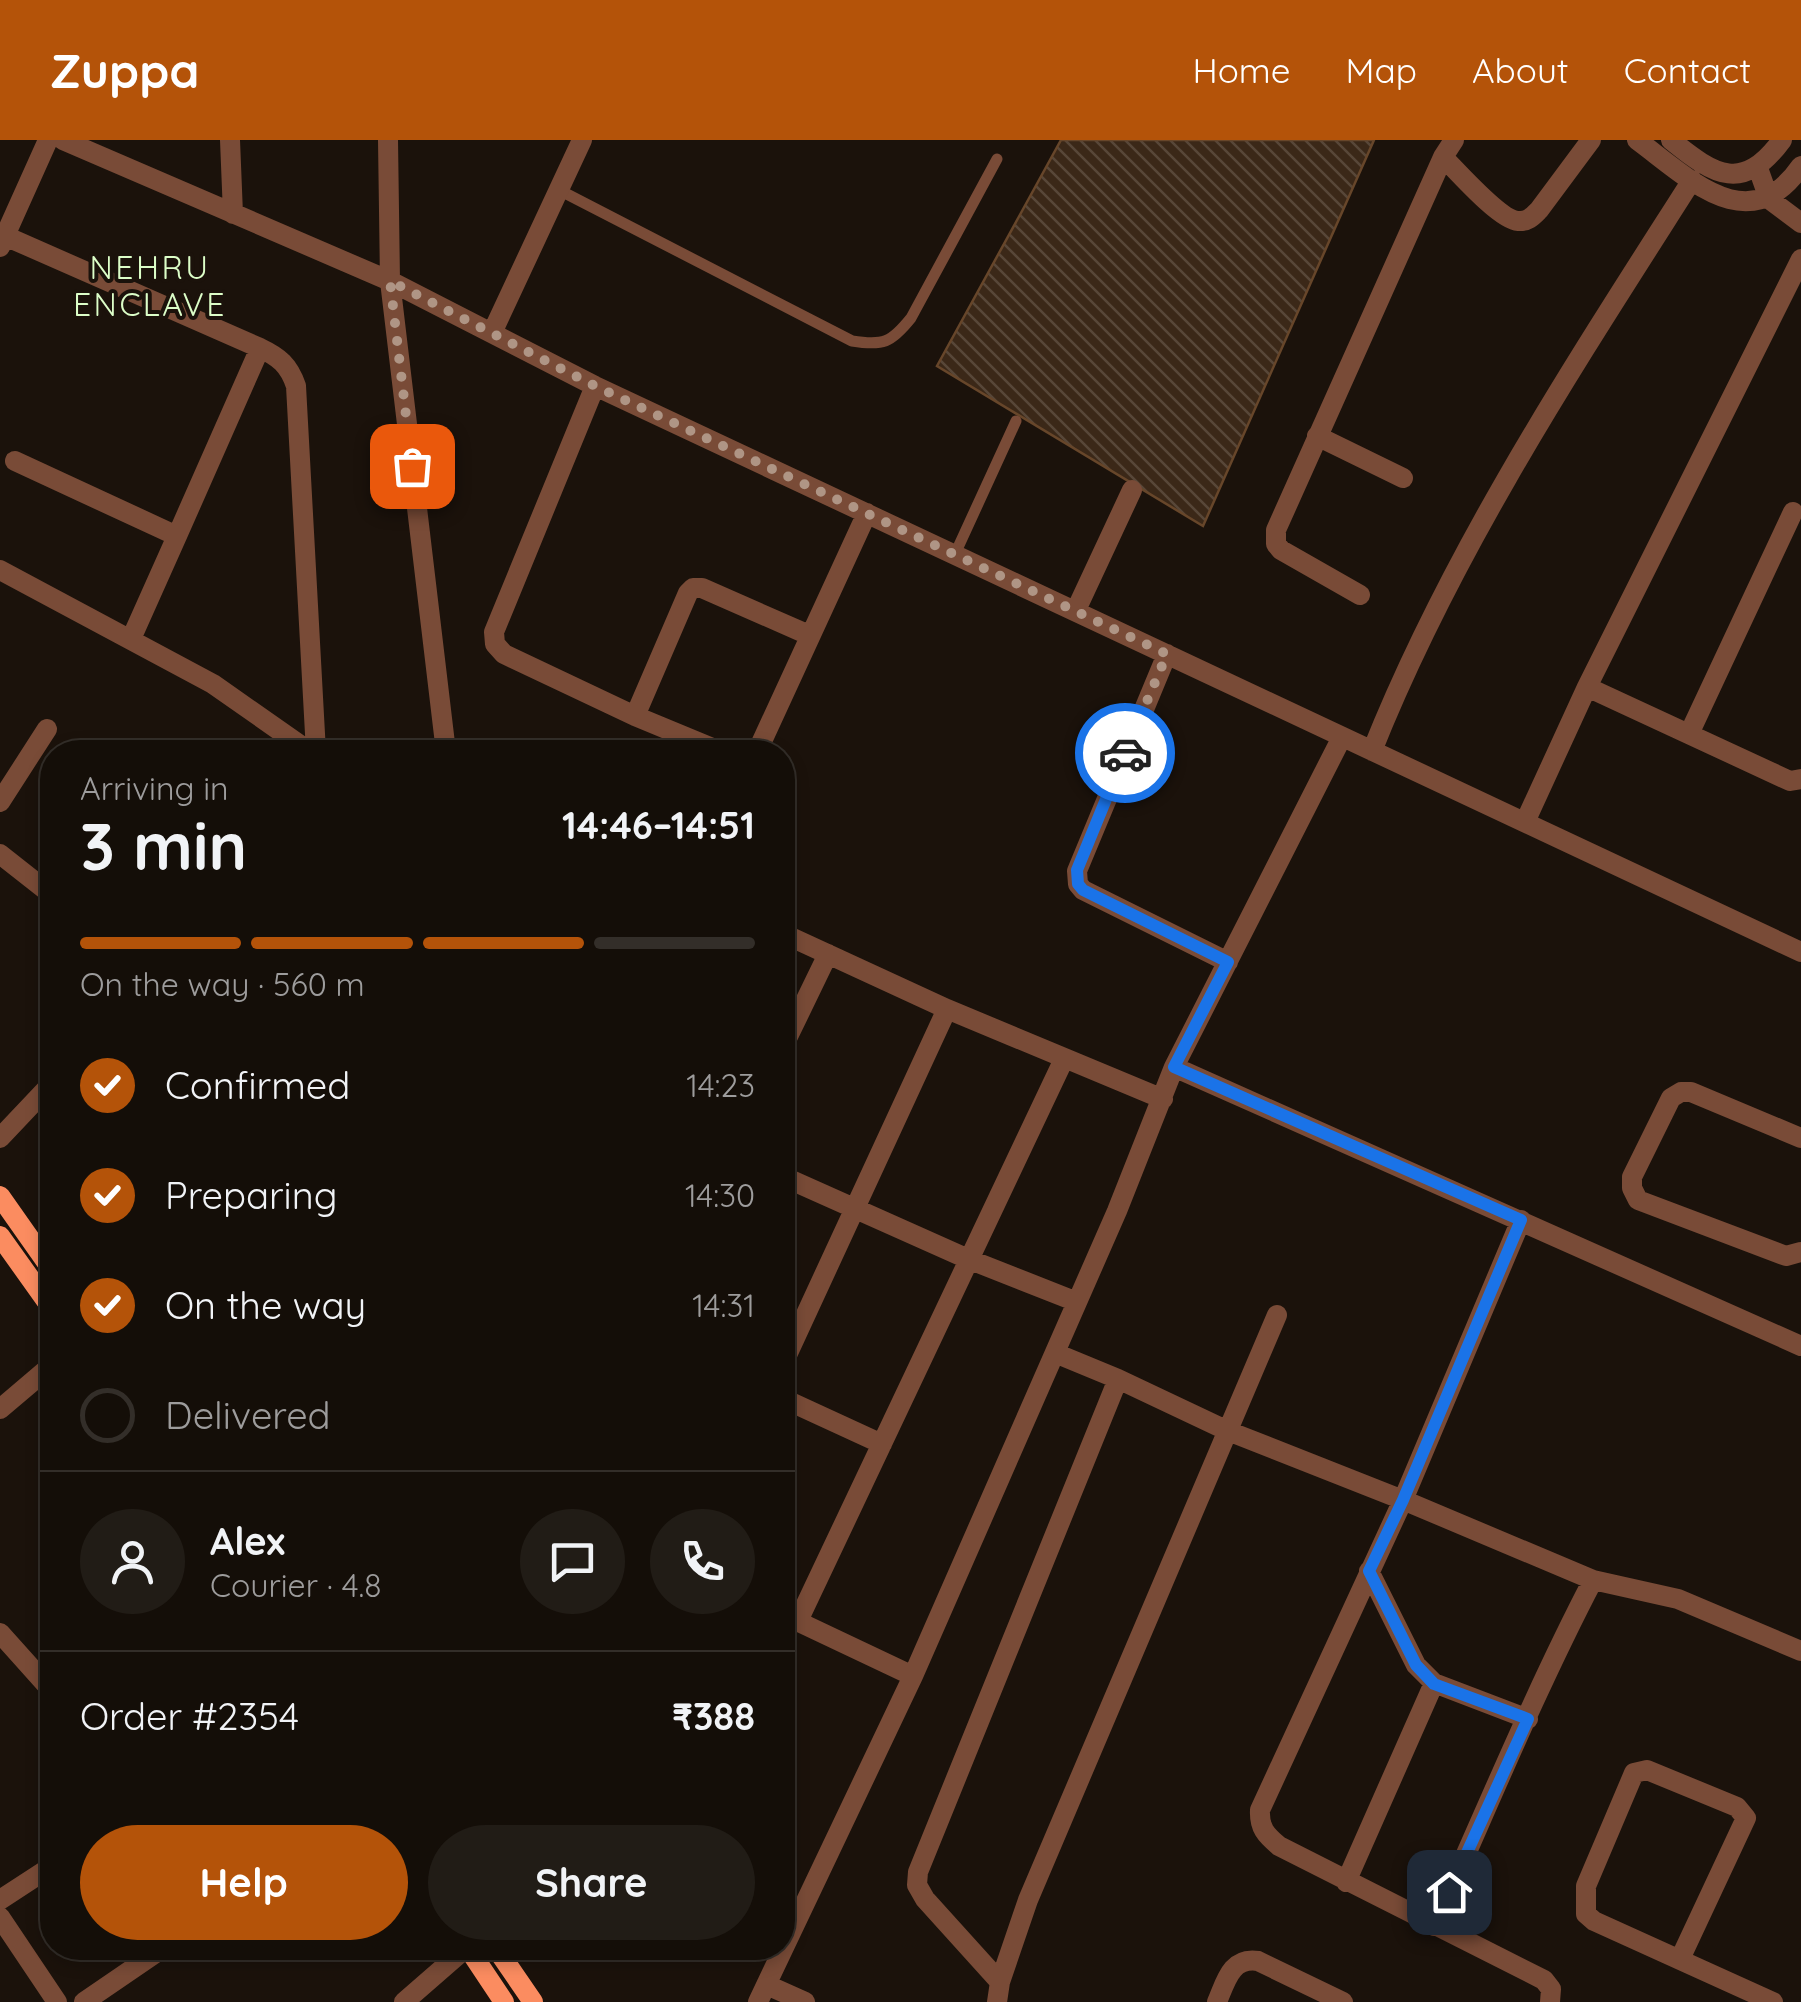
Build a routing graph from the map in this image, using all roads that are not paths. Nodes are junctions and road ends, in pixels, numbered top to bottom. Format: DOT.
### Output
graph roads {
  1 [pos="48,140"];
  2 [pos="64,140"];
  3 [pos="230,140"];
  4 [pos="388,140"];
  5 [pos="582,140"];
  6 [pos="1591,140"];
  7 [pos="1637,140"];
  8 [pos="1671,140"];
  9 [pos="1782,140"];
  10 [pos="1449,149"];
  11 [pos="998,159"];
  12 [pos="1801,166"];
  13 [pos="1758,168"];
  14 [pos="1692,180"];
  15 [pos="559,190"];
  16 [pos="1770,198"];
  17 [pos="233,214"];
  18 [pos="1801,223"];
  19 [pos="2,242"];
  20 [pos="1801,259"];
  21 [pos="390,281"];
  22 [pos="492,333"];
  23 [pos="260,348"];
  24 [pos="595,386"];
  25 [pos="1016,421"];
  26 [pos="1317,436"];
  27 [pos="15,461"];
  28 [pos="1403,478"];
  29 [pos="1132,490"];
  30 [pos="867,512"];
  31 [pos="1794,512"];
  32 [pos="178,536"];
  33 [pos="955,554"];
  34 [pos="0,570"];
  35 [pos="1360,595"];
  36 [pos="1076,610"];
  37 [pos="809,635"];
  38 [pos="131,639"];
  39 [pos="1167,654"];
  40 [pos="1588,688"];
  41 [pos="635,716"];
  42 [pos="48,729"];
  43 [pos="1689,734"];
  44 [pos="1342,738"];
  45 [pos="41,740"];
  46 [pos="295,740"];
  47 [pos="312,740"];
  48 [pos="445,740"];
  49 [pos="693,740"];
  50 [pos="761,740"];
  51 [pos="40,741"];
  52 [pos="1372,751"];
  53 [pos="1801,779"];
  54 [pos="0,802"];
  55 [pos="1525,822"];
  56 [pos="0,854"];
  57 [pos="40,885"];
  58 [pos="795,939"];
  59 [pos="1801,952"];
  60 [pos="828,954"];
  61 [pos="1228,962"];
  62 [pos="947,1009"];
  63 [pos="795,1022"];
  64 [pos="1064,1059"];
  65 [pos="1174,1067"];
  66 [pos="40,1096"];
  67 [pos="1164,1099"];
  68 [pos="0,1138"];
  69 [pos="1801,1138"];
  70 [pos="795,1182"];
  71 [pos="0,1196"];
  72 [pos="854,1207"];
  73 [pos="1521,1220"];
  74 [pos="0,1236"];
  75 [pos="1801,1252"];
  76 [pos="40,1253"];
  77 [pos="968,1259"];
  78 [pos="40,1292"];
  79 [pos="1077,1302"];
  80 [pos="1277,1315"];
  81 [pos="795,1337"];
  82 [pos="1801,1346"];
  83 [pos="1055,1353"];
  84 [pos="40,1375"];
  85 [pos="1118,1379"];
  86 [pos="795,1404"];
  87 [pos="0,1408"];
  88 [pos="1228,1431"];
  89 [pos="882,1444"];
  90 [pos="1403,1500"];
  91 [pos="1369,1571"];
  92 [pos="1593,1580"];
  93 [pos="795,1608"];
  94 [pos="795,1619"];
  95 [pos="0,1633"];
  96 [pos="1801,1651"];
  97 [pos="913,1676"];
  98 [pos="40,1678"];
  99 [pos="1434,1684"];
  100 [pos="1528,1719"];
  101 [pos="40,1874"];
  102 [pos="1346,1882"];
  103 [pos="0,1900"];
  104 [pos="0,1916"];
  105 [pos="795,1925"];
  106 [pos="1434,1926"];
  107 [pos="1680,1959"];
  108 [pos="145,1960"];
  109 [pos="453,1960"];
  110 [pos="475,1960"];
  111 [pos="504,1960"];
  112 [pos="779,1960"];
  113 [pos="999,1992"];
  114 [pos="763,1993"];
  115 [pos="1316,1996"];
  116 [pos="57,2002"];
  117 [pos="84,2002"];
  118 [pos="404,2002"];
  119 [pos="504,2002"];
  120 [pos="532,2002"];
  121 [pos="805,2002"];
  122 [pos="1217,2002"];
  123 [pos="1343,2002"];
  124 [pos="1550,2002"];
  125 [pos="1773,2002"];
  1 -- 19 [label="street"];
  2 -- 17 [label="street"];
  3 -- 17 [label="street"];
  4 -- 21 [label="street"];
  5 -- 15 [label="street"];
  6 -- 10 [label="street"];
  7 -- 14 [label="street"];
  8 -- 13 [label="street"];
  9 -- 13 [label="street"];
  10 -- 26 [label="street"];
  11 -- 15 [label="lane"];
  12 -- 16 [label="street"];
  13 -- 16 [label="street"];
  14 -- 16 [label="street"];
  14 -- 52 [label="street"];
  15 -- 22 [label="street"];
  16 -- 18 [label="street"];
  17 -- 21 [label="street"];
  19 -- 23 [label="street"];
  20 -- 40 [label="street"];
  21 -- 22 [label="street"];
  21 -- 48 [label="street"];
  22 -- 24 [label="street"];
  23 -- 32 [label="street"];
  23 -- 47 [label="street"];
  24 -- 30 [label="street"];
  24 -- 41 [label="street"];
  25 -- 33 [label="lane"];
  26 -- 28 [label="street"];
  26 -- 35 [label="street"];
  27 -- 32 [label="street"];
  29 -- 36 [label="street"];
  30 -- 33 [label="street"];
  30 -- 37 [label="street"];
  31 -- 43 [label="street"];
  32 -- 38 [label="street"];
  33 -- 36 [label="street"];
  34 -- 38 [label="street"];
  36 -- 39 [label="street"];
  37 -- 41 [label="street"];
  37 -- 50 [label="street"];
  38 -- 46 [label="street"];
  39 -- 44 [label="street"];
  39 -- 61 [label="street"];
  40 -- 43 [label="street"];
  40 -- 55 [label="street"];
  41 -- 49 [label="street"];
  42 -- 45 [label="street"];
  43 -- 53 [label="street"];
  44 -- 52 [label="street"];
  44 -- 61 [label="street"];
  51 -- 54 [label="street"];
  52 -- 55 [label="street"];
  55 -- 59 [label="street"];
  56 -- 57 [label="street"];
  58 -- 60 [label="street"];
  60 -- 62 [label="street"];
  60 -- 63 [label="street"];
  61 -- 65 [label="street"];
  62 -- 64 [label="street"];
  62 -- 72 [label="street"];
  64 -- 67 [label="street"];
  64 -- 77 [label="street"];
  65 -- 67 [label="street"];
  65 -- 73 [label="street"];
  66 -- 68 [label="street"];
  67 -- 79 [label="street"];
  69 -- 75 [label="street"];
  70 -- 72 [label="street"];
  71 -- 76 [label="main road"];
  72 -- 77 [label="street"];
  72 -- 81 [label="street"];
  73 -- 82 [label="street"];
  73 -- 90 [label="street"];
  74 -- 78 [label="main road"];
  77 -- 79 [label="street"];
  77 -- 89 [label="street"];
  79 -- 83 [label="street"];
  80 -- 88 [label="street"];
  83 -- 85 [label="street"];
  83 -- 97 [label="street"];
  84 -- 87 [label="street"];
  85 -- 88 [label="street"];
  85 -- 113 [label="street"];
  86 -- 89 [label="street"];
  88 -- 90 [label="street"];
  88 -- 113 [label="street"];
  89 -- 93 [label="street"];
  90 -- 91 [label="street"];
  90 -- 92 [label="street"];
  91 -- 99 [label="street"];
  91 -- 102 [label="street"];
  92 -- 96 [label="street"];
  92 -- 100 [label="street"];
  94 -- 97 [label="street"];
  95 -- 98 [label="street"];
  97 -- 105 [label="street"];
  99 -- 100 [label="street"];
  99 -- 102 [label="street"];
  100 -- 106 [label="street"];
  101 -- 103 [label="street"];
  102 -- 106 [label="street"];
  104 -- 116 [label="street"];
  106 -- 124 [label="street"];
  107 -- 107 [label="street"];
  107 -- 125 [label="street"];
  108 -- 117 [label="street"];
  109 -- 118 [label="street"];
  110 -- 119 [label="main road"];
  111 -- 120 [label="main road"];
  112 -- 114 [label="street"];
  114 -- 121 [label="street"];
  115 -- 122 [label="street"];
  115 -- 123 [label="street"];
}
